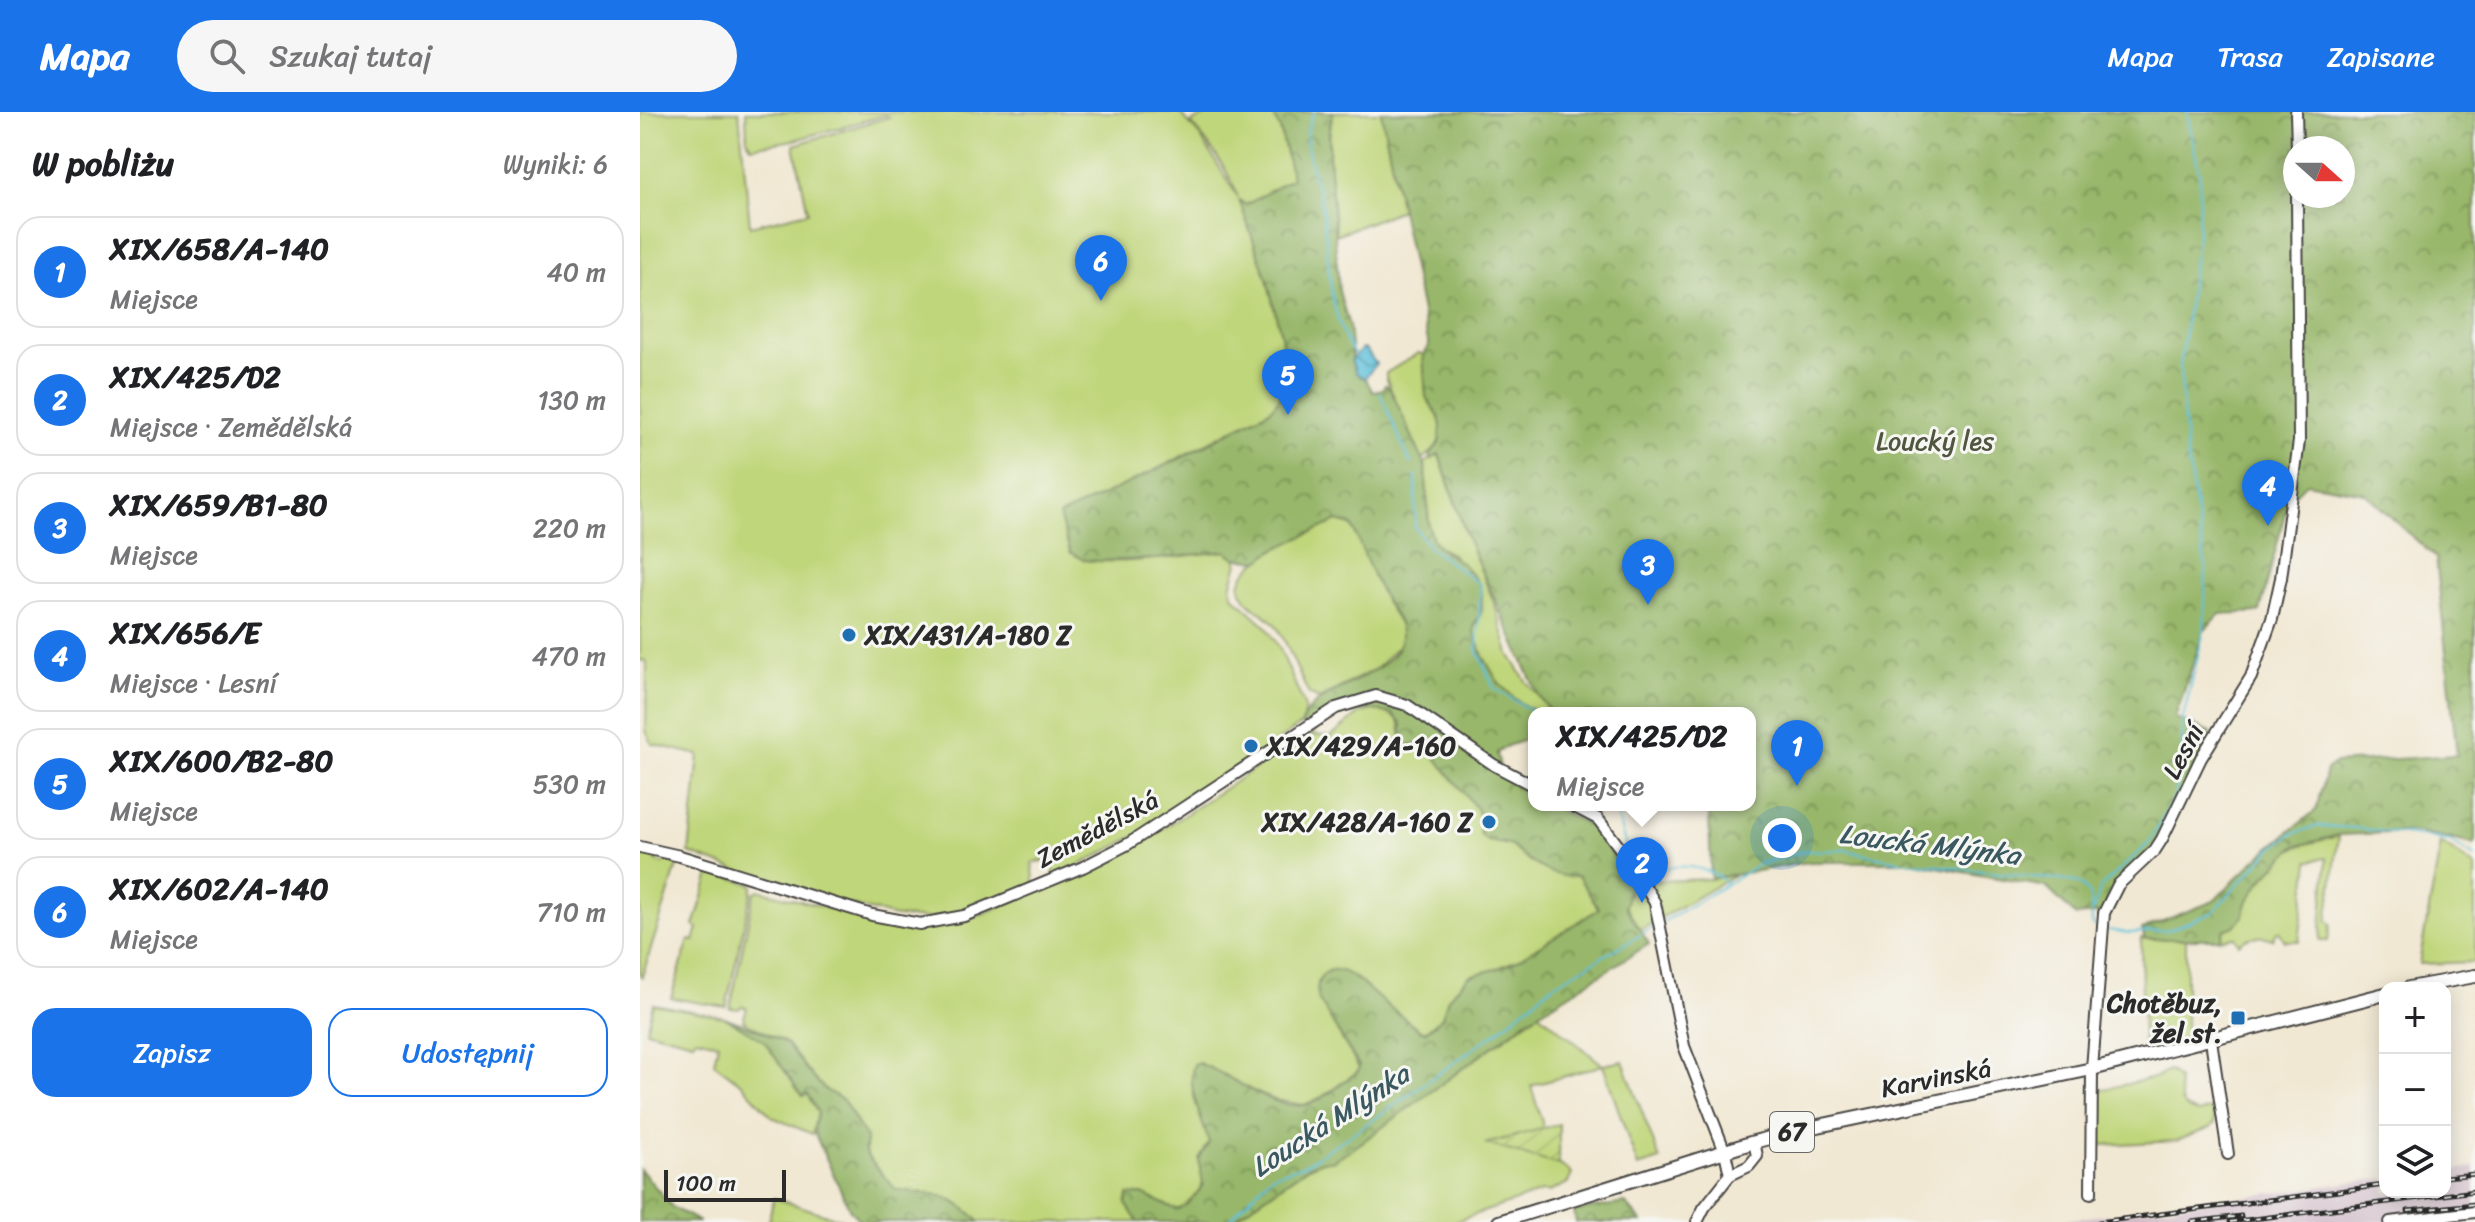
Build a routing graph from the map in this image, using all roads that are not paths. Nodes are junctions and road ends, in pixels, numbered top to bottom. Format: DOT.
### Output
graph roads {
  1 [pos="2296,112"];
  2 [pos="2297,136"];
  3 [pos="2297,208"];
  4 [pos="1528,783"];
  5 [pos="1583,811"];
  6 [pos="640,847"];
  7 [pos="2475,976"];
  8 [pos="2442,982"];
  9 [pos="2379,996"];
  10 [pos="2211,1040"];
  11 [pos="2092,1069"];
  12 [pos="1754,1142"];
  13 [pos="1725,1152"];
  14 [pos="2228,1154"];
  15 [pos="1730,1175"];
  16 [pos="2091,1193"];
  17 [pos="2475,1212"];
  18 [pos="1499,1222"];
  19 [pos="1697,1222"];
  20 [pos="2390,1222"];
  1 -- 2 [label="street"];
  3 -- 11 [label="street, Lesní"];
  4 -- 6 [label="street, Zemědělská"];
  5 -- 13 [label="street"];
  7 -- 8 [label="main road"];
  9 -- 10 [label="main road, Karvinská / 67"];
  10 -- 11 [label="main road, Karvinská / 67"];
  10 -- 14 [label="street"];
  11 -- 12 [label="main road, Karvinská / 67"];
  11 -- 16 [label="street, Lesní"];
  12 -- 13 [label="main road, Karvinská / 67"];
  12 -- 15 [label="street"];
  13 -- 15 [label="street"];
  13 -- 18 [label="main road, Karvinská / 67"];
  15 -- 19 [label="street"];
  17 -- 20 [label="street"];
}
